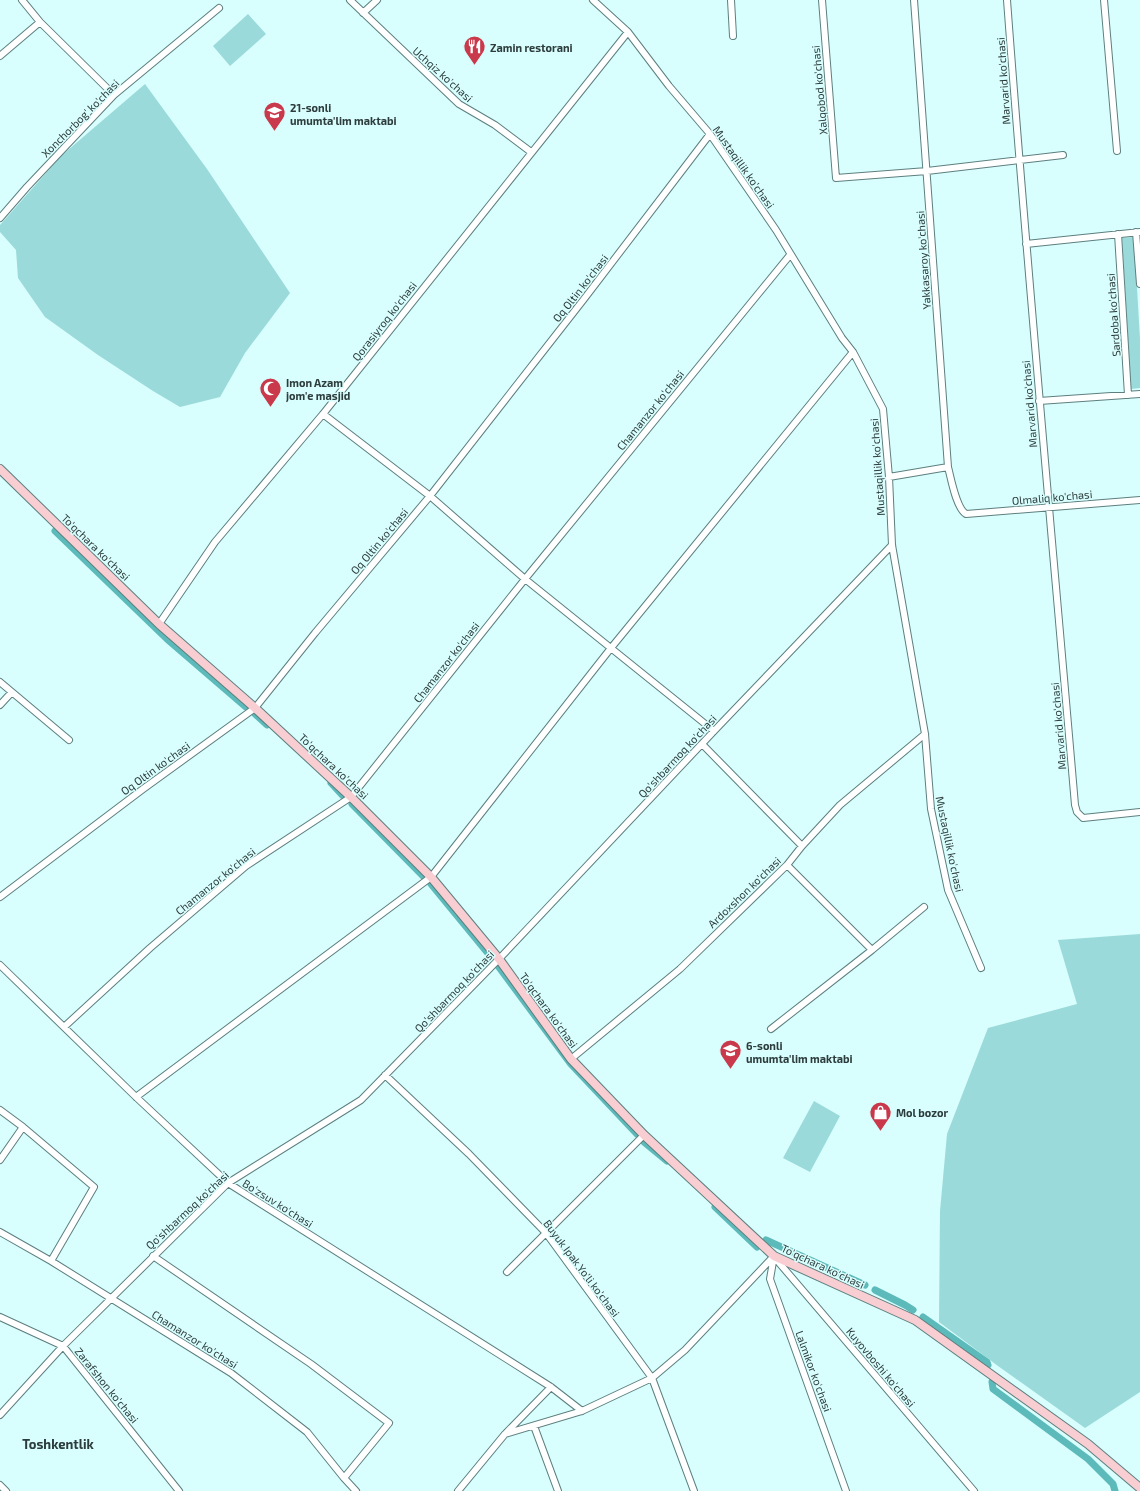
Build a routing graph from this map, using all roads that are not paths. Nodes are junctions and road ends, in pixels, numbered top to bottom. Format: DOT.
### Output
graph roads {
  1 [pos="22,0"];
  2 [pos="350,0"];
  3 [pos="377,0"];
  4 [pos="593,0"];
  5 [pos="731,0"];
  6 [pos="822,0"];
  7 [pos="914,0"];
  8 [pos="1007,0"];
  9 [pos="1104,0"];
  10 [pos="219,8"];
  11 [pos="363,13"];
  12 [pos="40,22"];
  13 [pos="628,32"];
  14 [pos="733,36"];
  15 [pos="0,56"];
  16 [pos="114,95"];
  17 [pos="710,134"];
  18 [pos="1117,151"];
  19 [pos="531,152"];
  20 [pos="1063,155"];
  21 [pos="1019,160"];
  22 [pos="927,171"];
  23 [pos="0,218"];
  24 [pos="1138,232"];
  25 [pos="1118,234"];
  26 [pos="1026,244"];
  27 [pos="790,255"];
  28 [pos="1140,284"];
  29 [pos="853,352"];
  30 [pos="1140,394"];
  31 [pos="1128,395"];
  32 [pos="1039,401"];
  33 [pos="323,414"];
  34 [pos="948,467"];
  35 [pos="0,468"];
  36 [pos="889,477"];
  37 [pos="430,496"];
  38 [pos="1140,500"];
  39 [pos="1049,508"];
  40 [pos="966,514"];
  41 [pos="892,545"];
  42 [pos="525,579"];
  43 [pos="159,624"];
  44 [pos="611,648"];
  45 [pos="0,682"];
  46 [pos="11,693"];
  47 [pos="0,705"];
  48 [pos="255,708"];
  49 [pos="714,731"];
  50 [pos="925,734"];
  51 [pos="69,740"];
  52 [pos="702,744"];
  53 [pos="351,797"];
  54 [pos="1140,812"];
  55 [pos="802,846"];
  56 [pos="787,865"];
  57 [pos="430,877"];
  58 [pos="0,897"];
  59 [pos="924,907"];
  60 [pos="872,950"];
  61 [pos="499,959"];
  62 [pos="0,965"];
  63 [pos="981,968"];
  64 [pos="64,1027"];
  65 [pos="771,1029"];
  66 [pos="571,1059"];
  67 [pos="385,1075"];
  68 [pos="136,1097"];
  69 [pos="0,1110"];
  70 [pos="23,1127"];
  71 [pos="644,1135"];
  72 [pos="0,1160"];
  73 [pos="228,1182"];
  74 [pos="0,1232"];
  75 [pos="546,1233"];
  76 [pos="153,1256"];
  77 [pos="774,1256"];
  78 [pos="51,1261"];
  79 [pos="507,1272"];
  80 [pos="112,1298"];
  81 [pos="0,1317"];
  82 [pos="63,1346"];
  83 [pos="652,1378"];
  84 [pos="551,1387"];
  85 [pos="582,1411"];
  86 [pos="0,1415"];
  87 [pos="534,1426"];
  88 [pos="505,1434"];
  89 [pos="344,1478"];
  90 [pos="0,1485"];
  91 [pos="1140,1488"];
  92 [pos="6,1491"];
  93 [pos="179,1491"];
  94 [pos="356,1491"];
  95 [pos="458,1491"];
  96 [pos="558,1491"];
  97 [pos="694,1491"];
  98 [pos="846,1491"];
  99 [pos="974,1491"];
  1 -- 12 [label="street"];
  2 -- 11 [label="street, Uchqiz ko'chasi"];
  3 -- 11 [label="street"];
  4 -- 13 [label="street, Mustaqillik ko'chasi"];
  5 -- 14 [label="street"];
  6 -- 22 [label="street, Xalqobod ko'chasi"];
  7 -- 22 [label="street, Yakkasaroy ko'chasi"];
  8 -- 21 [label="street, Marvarid ko'chasi"];
  9 -- 18 [label="street"];
  10 -- 16 [label="street, Xonchorbog' ko'chasi"];
  11 -- 19 [label="street, Uchqiz ko'chasi"];
  12 -- 15 [label="street"];
  12 -- 16 [label="street"];
  13 -- 17 [label="street, Mustaqillik ko'chasi"];
  13 -- 19 [label="street, Qorasiyroq ko'chasi"];
  16 -- 23 [label="street, Xonchorbog' ko'chasi"];
  17 -- 27 [label="street, Mustaqillik ko'chasi"];
  17 -- 37 [label="street, Oq Oltin ko'chasi"];
  19 -- 33 [label="street, Qorasiyroq ko'chasi"];
  20 -- 21 [label="street"];
  21 -- 22 [label="street"];
  21 -- 26 [label="street, Marvarid ko'chasi"];
  22 -- 34 [label="street, Yakkasaroy ko'chasi"];
  24 -- 25 [label="street"];
  24 -- 28 [label="street"];
  25 -- 26 [label="street"];
  25 -- 31 [label="street, Sardoba ko'chasi"];
  26 -- 32 [label="street, Marvarid ko'chasi"];
  27 -- 29 [label="street, Mustaqillik ko'chasi"];
  27 -- 42 [label="street, Chamanzor ko'chasi"];
  29 -- 36 [label="street, Mustaqillik ko'chasi"];
  29 -- 44 [label="street"];
  30 -- 31 [label="street"];
  31 -- 32 [label="street"];
  32 -- 39 [label="street, Marvarid ko'chasi"];
  33 -- 37 [label="street"];
  33 -- 43 [label="street, Qorasiyroq ko'chasi"];
  34 -- 36 [label="street"];
  34 -- 40 [label="street, Yakkasaroy ko'chasi"];
  35 -- 43 [label="street, To'qchara ko'chasi"];
  36 -- 41 [label="street, Mustaqillik ko'chasi"];
  37 -- 42 [label="street"];
  37 -- 48 [label="street, Oq Oltin ko'chasi"];
  38 -- 39 [label="street, Olmaliq ko'chasi"];
  39 -- 40 [label="street, Olmaliq ko'chasi"];
  39 -- 54 [label="street, Marvarid ko'chasi"];
  41 -- 49 [label="street, Qo'shbarmoq ko'chasi"];
  41 -- 50 [label="street, Mustaqillik ko'chasi"];
  42 -- 44 [label="street"];
  42 -- 53 [label="street, Chamanzor ko'chasi"];
  43 -- 48 [label="street, To'qchara ko'chasi"];
  44 -- 49 [label="street"];
  44 -- 57 [label="street"];
  45 -- 46 [label="street"];
  46 -- 47 [label="street"];
  46 -- 51 [label="street"];
  48 -- 53 [label="street, To'qchara ko'chasi"];
  48 -- 58 [label="street, Oq Oltin ko'chasi"];
  49 -- 52 [label="street, Qo'shbarmoq ko'chasi"];
  50 -- 55 [label="street, Ardoxshon ko'chasi"];
  50 -- 63 [label="street, Mustaqillik ko'chasi"];
  52 -- 55 [label="street"];
  52 -- 61 [label="street, Qo'shbarmoq ko'chasi"];
  53 -- 57 [label="street, To'qchara ko'chasi"];
  53 -- 64 [label="street, Chamanzor ko'chasi"];
  55 -- 56 [label="street, Ardoxshon ko'chasi"];
  56 -- 60 [label="street"];
  56 -- 66 [label="street, Ardoxshon ko'chasi"];
  57 -- 61 [label="street, To'qchara ko'chasi"];
  57 -- 68 [label="street"];
  59 -- 60 [label="street"];
  60 -- 65 [label="street"];
  61 -- 66 [label="street, To'qchara ko'chasi"];
  61 -- 67 [label="street, Qo'shbarmoq ko'chasi"];
  62 -- 64 [label="street, Bo'zsuv ko'chasi"];
  64 -- 68 [label="street, Bo'zsuv ko'chasi"];
  66 -- 71 [label="street, To'qchara ko'chasi"];
  67 -- 73 [label="street, Qo'shbarmoq ko'chasi"];
  67 -- 75 [label="street, Buyuk Ipak Yo'li ko'chasi"];
  68 -- 73 [label="street, Bo'zsuv ko'chasi"];
  69 -- 70 [label="street"];
  70 -- 72 [label="street"];
  70 -- 78 [label="street"];
  71 -- 75 [label="street"];
  71 -- 77 [label="street, To'qchara ko'chasi"];
  73 -- 76 [label="street, Qo'shbarmoq ko'chasi"];
  73 -- 84 [label="street, Bo'zsuv ko'chasi"];
  74 -- 78 [label="street, Chamanzor ko'chasi"];
  75 -- 79 [label="street"];
  75 -- 83 [label="street, Buyuk Ipak Yo'li ko'chasi"];
  76 -- 80 [label="street, Qo'shbarmoq ko'chasi"];
  76 -- 89 [label="street"];
  77 -- 83 [label="street"];
  77 -- 91 [label="street, To'qchara ko'chasi"];
  77 -- 98 [label="street, Lalmikor ko'chasi"];
  77 -- 99 [label="street, Kuyovboshi ko'chasi"];
  78 -- 80 [label="street, Chamanzor ko'chasi"];
  80 -- 82 [label="street, Qo'shbarmoq ko'chasi"];
  80 -- 89 [label="street, Chamanzor ko'chasi"];
  81 -- 82 [label="street, Zarafshon ko'chasi"];
  82 -- 86 [label="street, Qo'shbarmoq ko'chasi"];
  82 -- 93 [label="street, Zarafshon ko'chasi"];
  83 -- 85 [label="street"];
  83 -- 97 [label="street, Buyuk Ipak Yo'li ko'chasi"];
  84 -- 85 [label="street, Bo'zsuv ko'chasi"];
  84 -- 88 [label="street"];
  85 -- 87 [label="street"];
  87 -- 88 [label="street"];
  87 -- 96 [label="street"];
  88 -- 95 [label="street"];
  89 -- 94 [label="street, Chamanzor ko'chasi"];
  90 -- 92 [label="street"];
}
